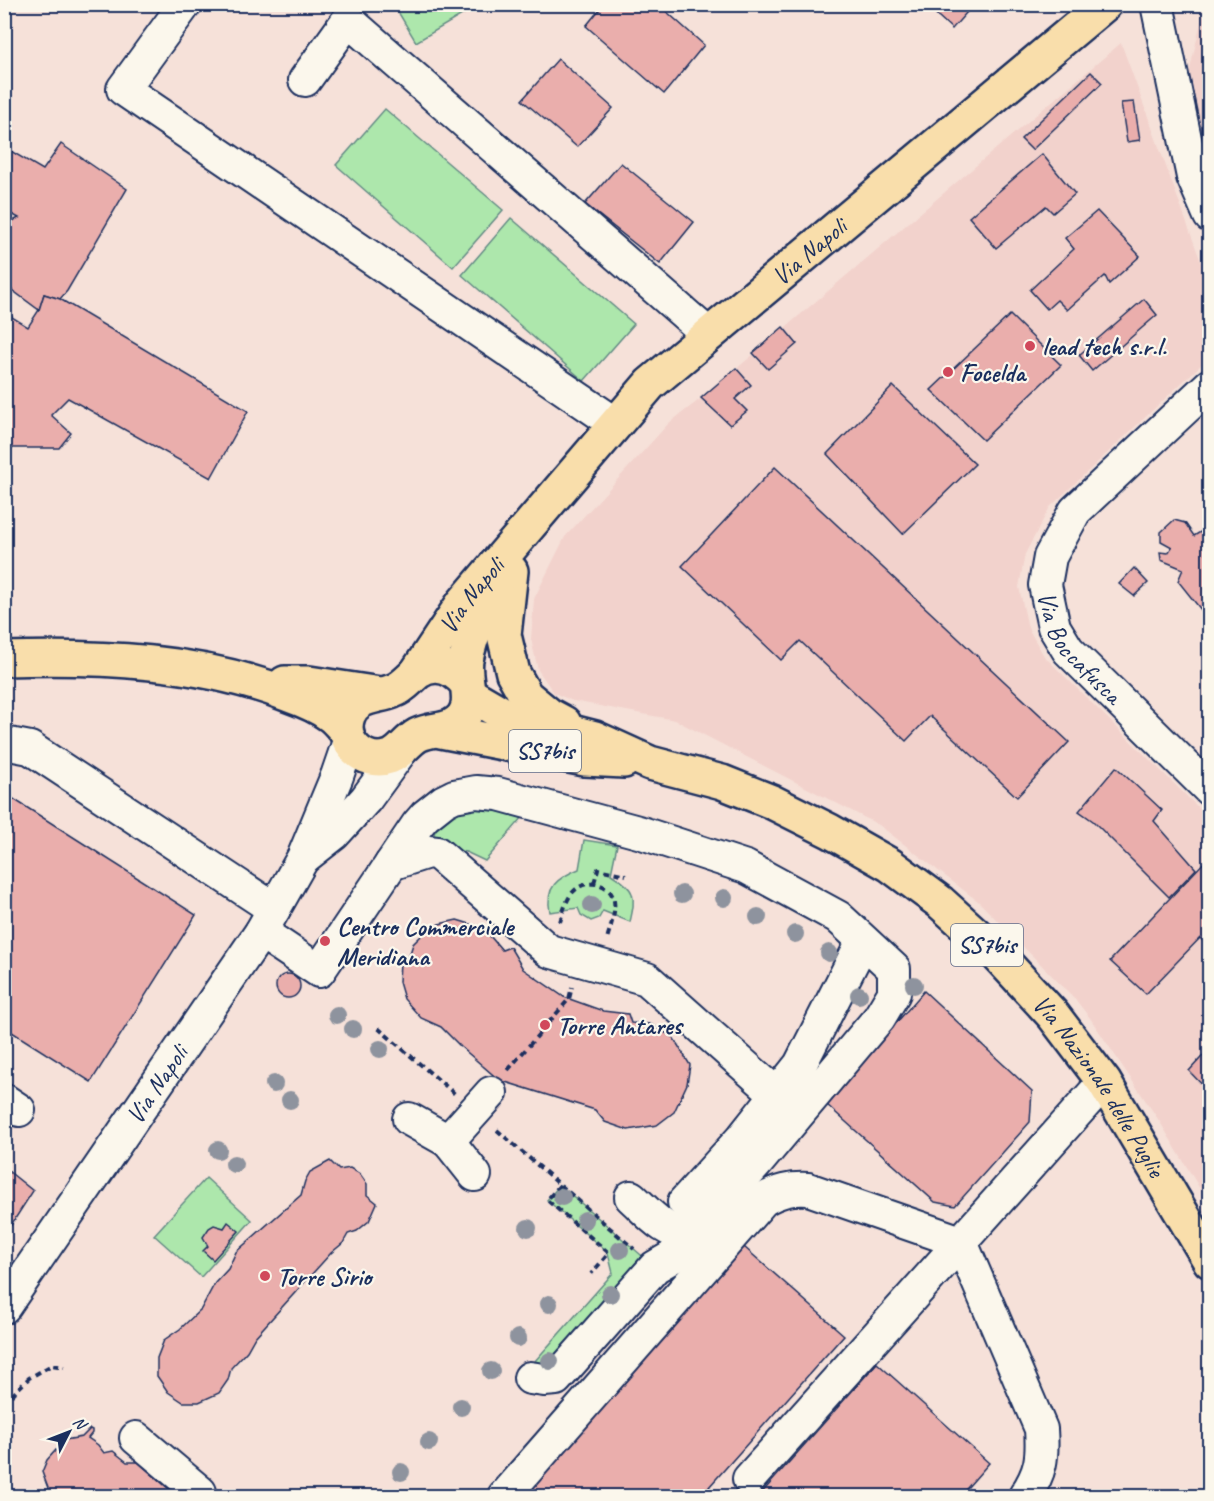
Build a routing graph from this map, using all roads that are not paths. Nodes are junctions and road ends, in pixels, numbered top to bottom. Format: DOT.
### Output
graph roads {
  1 [pos="184,4"];
  2 [pos="1105,4"];
  3 [pos="1157,4"];
  4 [pos="305,81"];
  5 [pos="1209,216"];
  6 [pos="709,335"];
  7 [pos="1209,385"];
  8 [pos="616,424"];
  9 [pos="533,521"];
  10 [pos="513,558"];
  11 [pos="4,659"];
  12 [pos="417,672"];
  13 [pos="262,684"];
  14 [pos="467,689"];
  15 [pos="380,694"];
  16 [pos="441,731"];
  17 [pos="348,736"];
  18 [pos="595,738"];
  19 [pos="4,743"];
  20 [pos="401,751"];
  21 [pos="650,763"];
  22 [pos="1209,790"];
  23 [pos="303,858"];
  24 [pos="391,864"];
  25 [pos="268,920"];
  26 [pos="863,941"];
  27 [pos="499,1082"];
  28 [pos="1104,1082"];
  29 [pos="410,1119"];
  30 [pos="785,1129"];
  31 [pos="742,1137"];
  32 [pos="448,1141"];
  33 [pos="475,1175"];
  34 [pos="632,1197"];
  35 [pos="684,1202"];
  36 [pos="961,1242"];
  37 [pos="1209,1261"];
  38 [pos="4,1307"];
  39 [pos="530,1378"];
  40 [pos="136,1438"];
  41 [pos="749,1479"];
  42 [pos="200,1492"];
  43 [pos="504,1497"];
  44 [pos="1025,1497"];
  1 -- 8 [label="street"];
  2 -- 6 [label="main road, Via Napoli"];
  3 -- 5 [label="street"];
  4 -- 6 [label="street"];
  6 -- 8 [label="main road, Via Napoli"];
  7 -- 22 [label="street, Via Boccafusca"];
  8 -- 9 [label="main road, Via Napoli"];
  9 -- 10 [label="main road, Via Napoli"];
  9 -- 12 [label="main road, Via Napoli"];
  10 -- 14 [label="main road, Via Napoli"];
  10 -- 18 [label="main road"];
  11 -- 13 [label="main road"];
  12 -- 14 [label="main road, Via Nazionale delle Puglie"];
  12 -- 15 [label="main road"];
  13 -- 15 [label="main road"];
  13 -- 17 [label="main road"];
  14 -- 16 [label="main road, Via Napoli"];
  14 -- 18 [label="main road, Via Nazionale delle Puglie / SS7bis"];
  15 -- 17 [label="main road"];
  16 -- 20 [label="main road"];
  16 -- 21 [label="main road, Via Nazionale delle Puglie / SS7bis"];
  17 -- 20 [label="main road"];
  17 -- 23 [label="street, Via Napoli"];
  18 -- 21 [label="main road, Via Nazionale delle Puglie / SS7bis"];
  19 -- 25 [label="street"];
  20 -- 23 [label="street, Via Napoli"];
  21 -- 28 [label="main road, Via Nazionale delle Puglie / SS7bis"];
  23 -- 25 [label="street, Via Napoli"];
  24 -- 25 [label="street"];
  24 -- 26 [label="street"];
  24 -- 30 [label="street"];
  25 -- 38 [label="street, Via Napoli"];
  26 -- 30 [label="street"];
  26 -- 31 [label="street"];
  27 -- 32 [label="street"];
  28 -- 36 [label="street"];
  28 -- 37 [label="main road, Via Nazionale delle Puglie / SS7bis"];
  29 -- 32 [label="street"];
  30 -- 39 [label="street"];
  31 -- 34 [label="street"];
  31 -- 35 [label="street"];
  32 -- 33 [label="street"];
  36 -- 41 [label="street"];
  36 -- 43 [label="street"];
  36 -- 44 [label="street"];
  40 -- 42 [label="street"];
}
